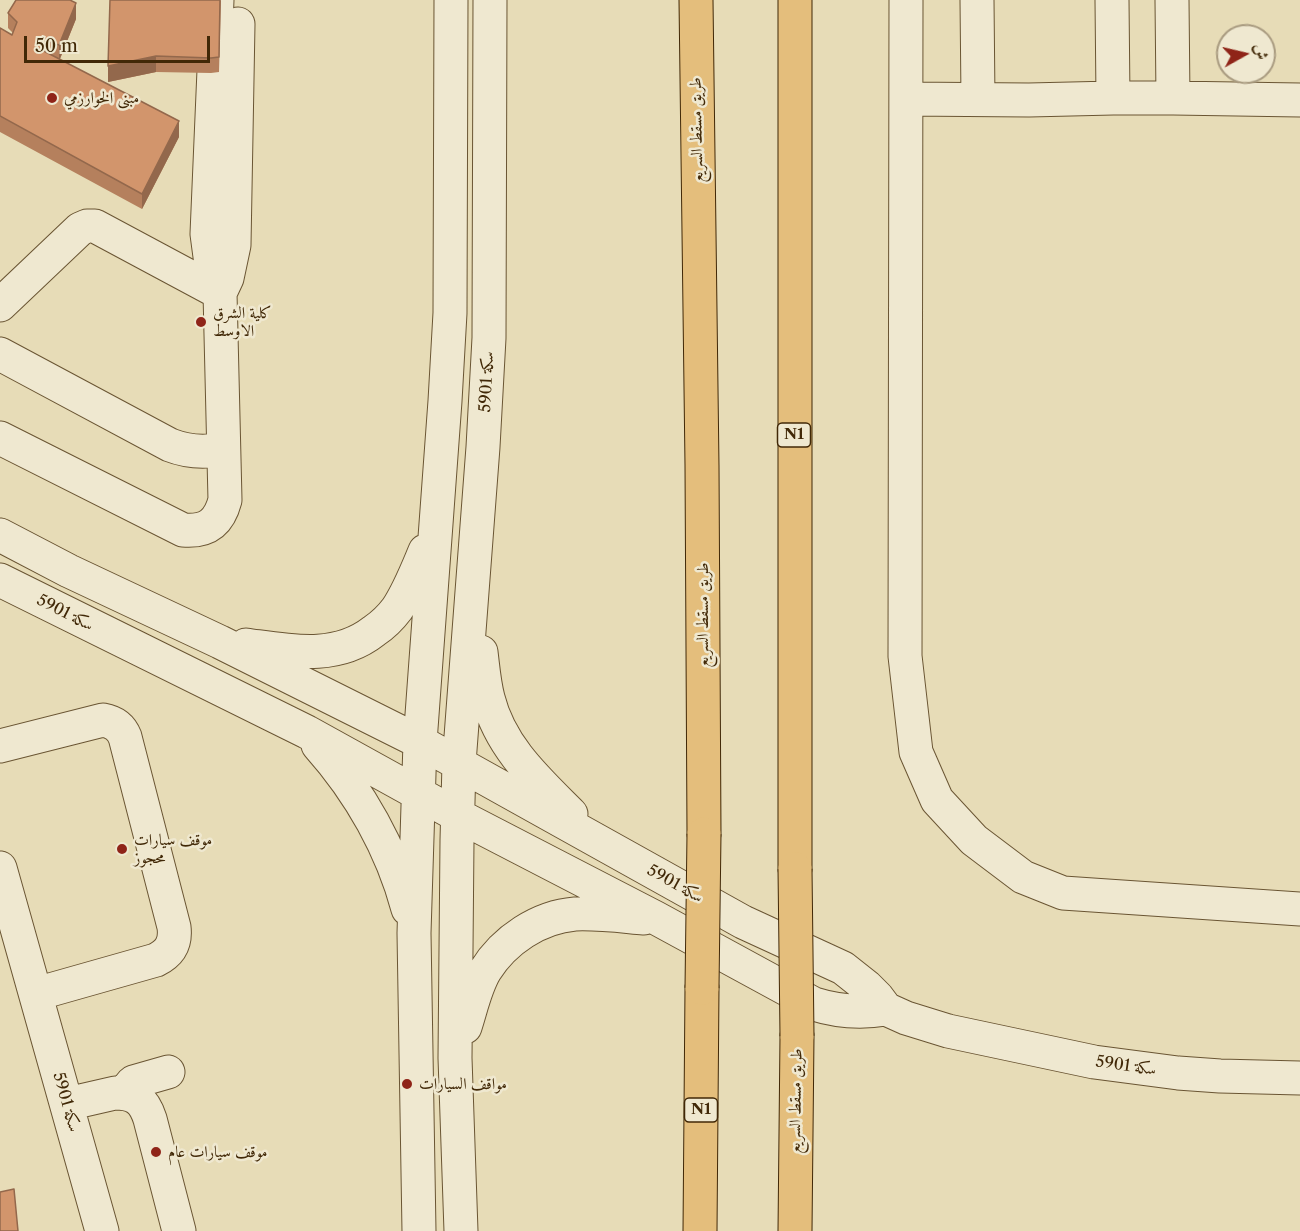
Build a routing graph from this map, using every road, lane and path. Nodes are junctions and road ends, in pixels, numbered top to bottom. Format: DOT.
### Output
graph roads {
  1 [pos="217,0"];
  2 [pos="239,0"];
  3 [pos="451,0"];
  4 [pos="490,0"];
  5 [pos="696,0"];
  6 [pos="795,0"];
  7 [pos="906,0"];
  8 [pos="977,0"];
  9 [pos="1112,0"];
  10 [pos="1172,0"];
  11 [pos="1113,98"];
  12 [pos="1173,98"];
  13 [pos="906,99"];
  14 [pos="978,99"];
  15 [pos="1300,100"];
  16 [pos="220,293"];
  17 [pos="0,305"];
  18 [pos="0,354"];
  19 [pos="0,438"];
  20 [pos="223,449"];
  21 [pos="435,530"];
  22 [pos="0,535"];
  23 [pos="473,578"];
  24 [pos="0,580"];
  25 [pos="220,642"];
  26 [pos="307,732"];
  27 [pos="420,742"];
  28 [pos="0,746"];
  29 [pos="459,763"];
  30 [pos="418,793"];
  31 [pos="457,815"];
  32 [pos="597,841"];
  33 [pos="0,868"];
  34 [pos="1300,909"];
  35 [pos="656,918"];
  36 [pos="414,933"];
  37 [pos="36,994"];
  38 [pos="886,1009"];
  39 [pos="455,1058"];
  40 [pos="168,1072"];
  41 [pos="1300,1078"];
  42 [pos="124,1093"];
  43 [pos="67,1104"];
  44 [pos="102,1231"];
  45 [pos="180,1231"];
  46 [pos="419,1231"];
  47 [pos="461,1231"];
  48 [pos="700,1231"];
  49 [pos="795,1231"];
  1 -- 16 [label="street"];
  2 -- 16 [label="street"];
  3 -- 21 [label="street"];
  4 -- 23 [label="street, سكة 5901"];
  5 -- 48 [label="highway, طريق مسقط السريع / N1, bridge"];
  6 -- 49 [label="highway, طريق مسقط السريع / N1, bridge"];
  7 -- 13 [label="street"];
  8 -- 14 [label="street"];
  9 -- 11 [label="street"];
  10 -- 12 [label="street"];
  11 -- 12 [label="street"];
  11 -- 14 [label="street"];
  12 -- 15 [label="street"];
  13 -- 14 [label="street"];
  13 -- 34 [label="street"];
  16 -- 17 [label="street"];
  16 -- 20 [label="street"];
  18 -- 20 [label="street"];
  19 -- 20 [label="street"];
  21 -- 25 [label="street"];
  21 -- 27 [label="street"];
  22 -- 25 [label="street, سكة 5901"];
  23 -- 29 [label="street, سكة 5901"];
  23 -- 32 [label="street"];
  24 -- 26 [label="street, سكة 5901"];
  25 -- 27 [label="street, سكة 5901"];
  26 -- 30 [label="street, سكة 5901"];
  26 -- 36 [label="street"];
  27 -- 29 [label="street, سكة 5901"];
  27 -- 30 [label="street"];
  28 -- 37 [label="street"];
  29 -- 31 [label="street, سكة 5901"];
  29 -- 32 [label="street, سكة 5901"];
  30 -- 31 [label="street, سكة 5901"];
  30 -- 36 [label="street"];
  31 -- 35 [label="street, سكة 5901"];
  31 -- 39 [label="street, سكة 5901"];
  32 -- 38 [label="street, سكة 5901"];
  33 -- 37 [label="street, سكة 5901"];
  35 -- 38 [label="street, سكة 5901"];
  35 -- 39 [label="street"];
  36 -- 46 [label="street"];
  37 -- 43 [label="street, سكة 5901"];
  38 -- 41 [label="street, سكة 5901"];
  39 -- 47 [label="street, سكة 5901"];
  40 -- 42 [label="street"];
  42 -- 43 [label="street"];
  42 -- 45 [label="street"];
  43 -- 44 [label="street, سكة 5901"];
}
